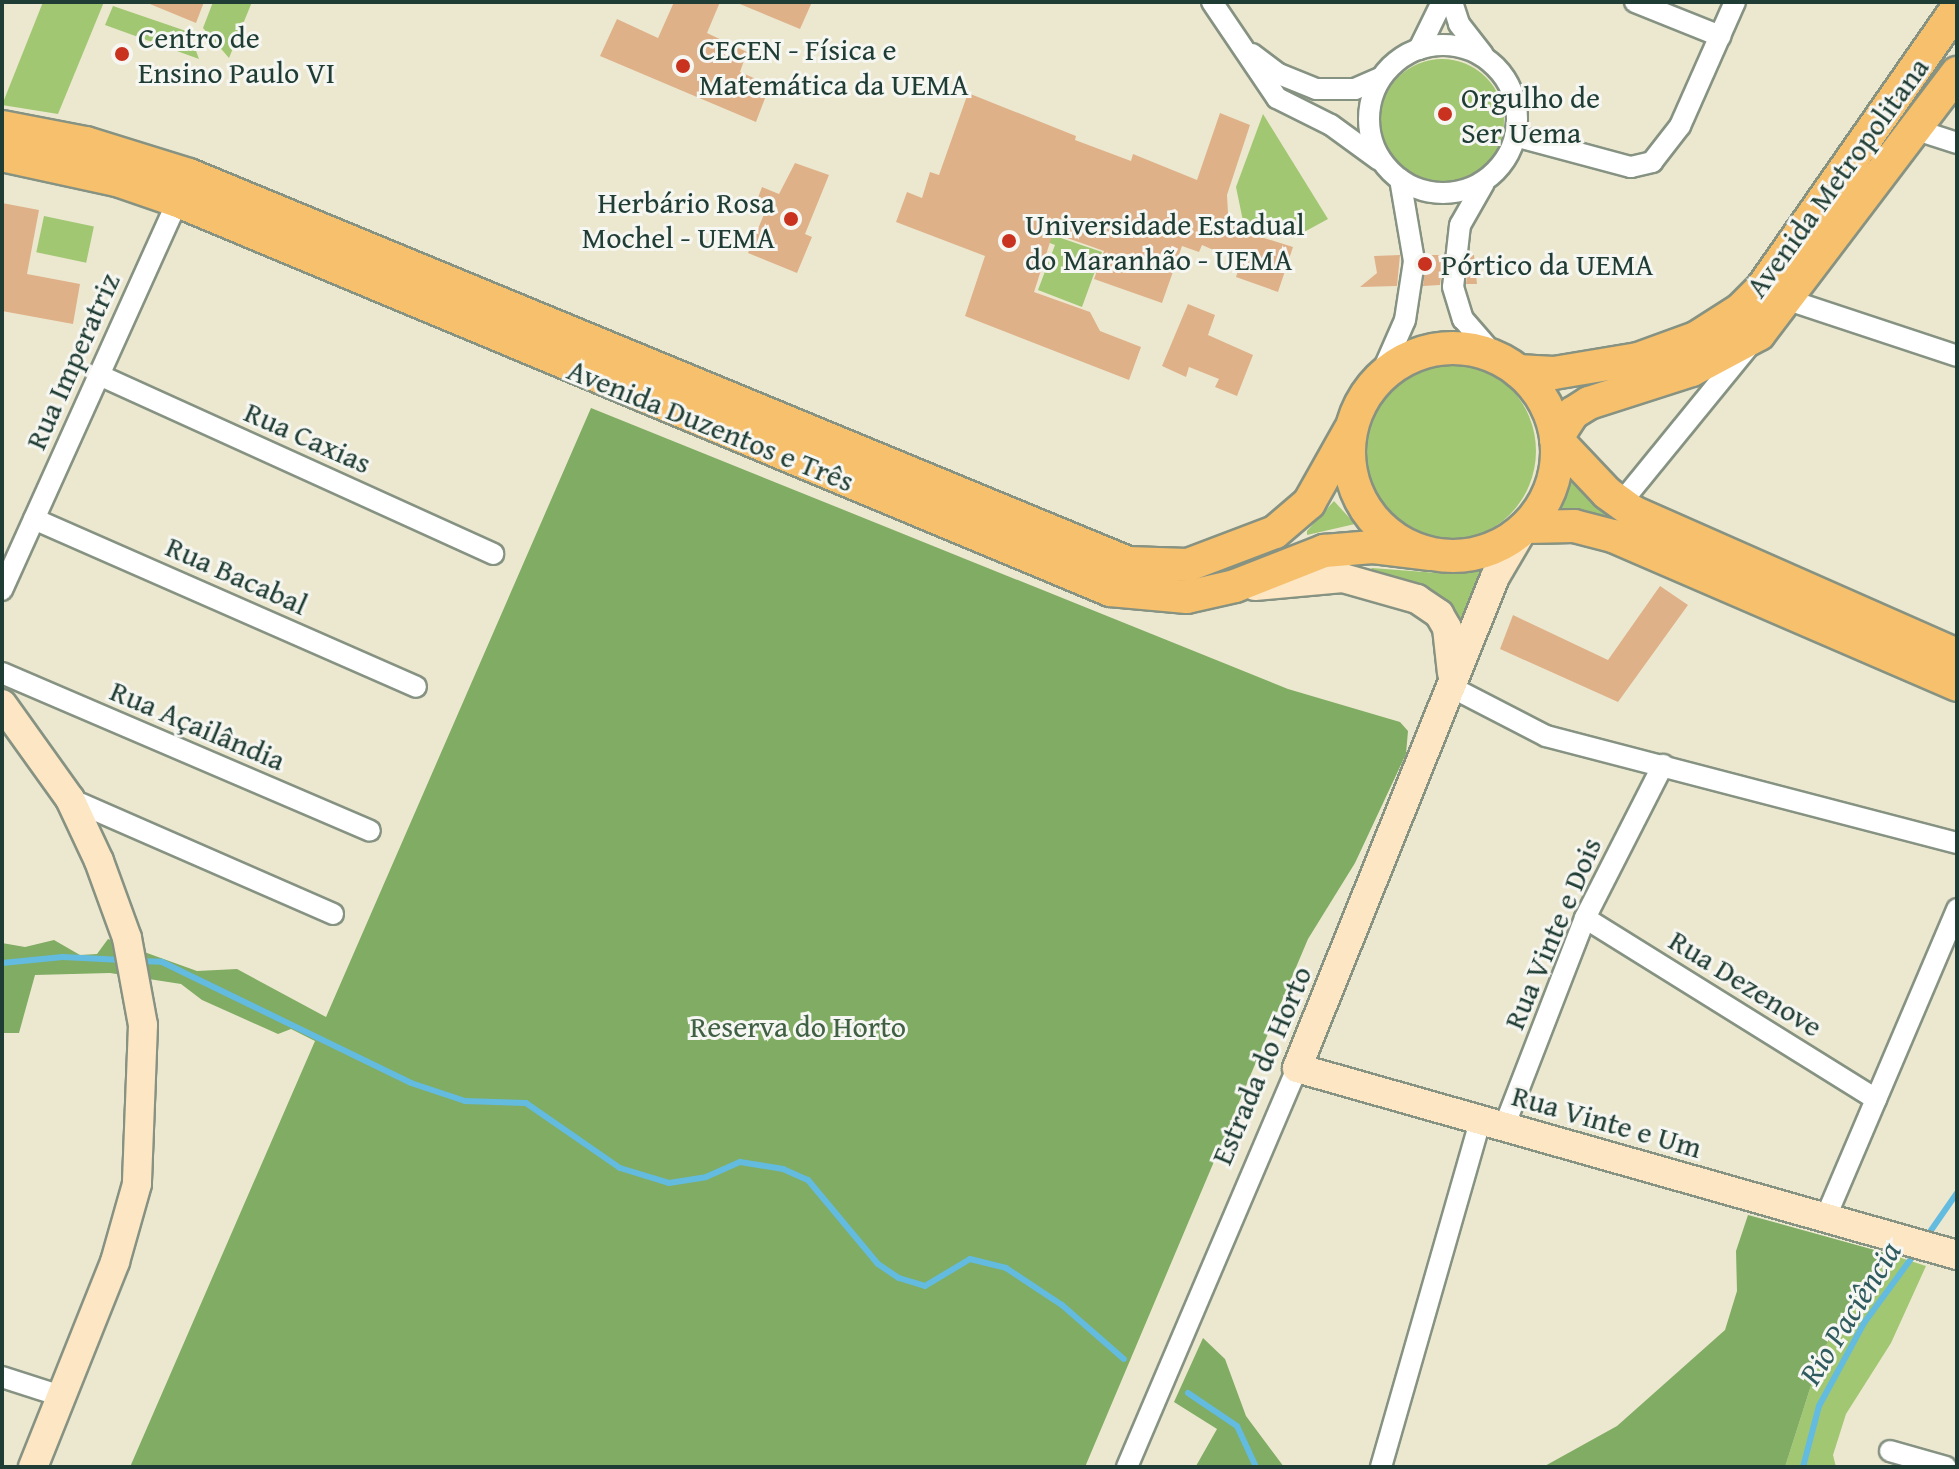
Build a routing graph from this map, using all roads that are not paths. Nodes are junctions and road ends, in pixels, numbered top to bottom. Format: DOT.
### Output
graph roads {
  1 [pos="1212,2"];
  2 [pos="1442,2"];
  3 [pos="1452,2"];
  4 [pos="1635,2"];
  5 [pos="1735,2"];
  6 [pos="1957,8"];
  7 [pos="1720,36"];
  8 [pos="1237,41"];
  9 [pos="1419,49"];
  10 [pos="1485,58"];
  11 [pos="1957,73"];
  12 [pos="1380,78"];
  13 [pos="2,127"];
  14 [pos="1917,130"];
  15 [pos="1515,136"];
  16 [pos="1957,143"];
  17 [pos="2,155"];
  18 [pos="1383,162"];
  19 [pos="1489,177"];
  20 [pos="1400,179"];
  21 [pos="178,201"];
  22 [pos="1788,300"];
  23 [pos="1759,334"];
  24 [pos="1957,356"];
  25 [pos="1507,364"];
  26 [pos="99,375"];
  27 [pos="1380,377"];
  28 [pos="1350,430"];
  29 [pos="1556,439"];
  30 [pos="1620,504"];
  31 [pos="34,519"];
  32 [pos="1524,529"];
  33 [pos="493,554"];
  34 [pos="1429,554"];
  35 [pos="2,590"];
  36 [pos="1211,593"];
  37 [pos="1957,655"];
  38 [pos="2,673"];
  39 [pos="1957,685"];
  40 [pos="416,687"];
  41 [pos="1451,687"];
  42 [pos="2,704"];
  43 [pos="1663,765"];
  44 [pos="70,799"];
  45 [pos="370,831"];
  46 [pos="1957,843"];
  47 [pos="1957,909"];
  48 [pos="333,914"];
  49 [pos="1585,918"];
  50 [pos="1297,1068"];
  51 [pos="1876,1099"];
  52 [pos="1492,1124"];
  53 [pos="1825,1219"];
  54 [pos="1946,1252"];
  55 [pos="2,1377"];
  56 [pos="64,1397"];
  57 [pos="1890,1451"];
  58 [pos="33,1467"];
  59 [pos="1127,1467"];
  60 [pos="1381,1467"];
  61 [pos="1946,1467"];
  1 -- 8 [label="street"];
  2 -- 9 [label="street"];
  3 -- 10 [label="street"];
  4 -- 7 [label="street"];
  5 -- 7 [label="street"];
  6 -- 25 [label="main road, Avenida Metropolitana"];
  7 -- 15 [label="street"];
  8 -- 12 [label="street"];
  8 -- 18 [label="street"];
  9 -- 10 [label="street"];
  9 -- 12 [label="street"];
  10 -- 15 [label="street"];
  11 -- 14 [label="main road, Avenida Metropolitana"];
  12 -- 18 [label="street"];
  13 -- 28 [label="main road, Avenida Duzentos e Três"];
  14 -- 16 [label="street"];
  14 -- 22 [label="main road, Avenida Metropolitana"];
  15 -- 19 [label="street"];
  17 -- 21 [label="main road, Avenida Duzentos e Três"];
  18 -- 20 [label="street"];
  19 -- 20 [label="street"];
  19 -- 25 [label="street"];
  20 -- 27 [label="street"];
  21 -- 26 [label="street, Rua Imperatriz"];
  21 -- 36 [label="main road, Avenida Duzentos e Três"];
  22 -- 23 [label="main road, Avenida Metropolitana"];
  22 -- 24 [label="street"];
  23 -- 29 [label="main road, Avenida Metropolitana"];
  23 -- 30 [label="street"];
  25 -- 27 [label="main road"];
  25 -- 29 [label="main road"];
  26 -- 31 [label="street, Rua Imperatriz"];
  26 -- 33 [label="street, Rua Caxias"];
  27 -- 28 [label="main road"];
  28 -- 34 [label="main road"];
  29 -- 30 [label="main road"];
  29 -- 32 [label="main road"];
  30 -- 37 [label="main road"];
  31 -- 35 [label="street, Rua Imperatriz"];
  31 -- 40 [label="street, Rua Bacabal"];
  32 -- 34 [label="main road"];
  32 -- 39 [label="main road"];
  32 -- 41 [label="street, Estrada do Horto"];
  34 -- 36 [label="main road, Avenida Duzentos e Três"];
  36 -- 41 [label="street, Estrada do Horto"];
  38 -- 45 [label="street, Rua Açailândia"];
  41 -- 43 [label="street"];
  41 -- 50 [label="street, Estrada do Horto"];
  42 -- 44 [label="street"];
  43 -- 46 [label="street"];
  43 -- 49 [label="street, Rua Vinte e Dois"];
  44 -- 48 [label="street"];
  44 -- 56 [label="street"];
  47 -- 51 [label="street"];
  49 -- 51 [label="street, Rua Dezenove"];
  49 -- 52 [label="street, Rua Vinte e Dois"];
  50 -- 52 [label="street, Rua Vinte e Um"];
  50 -- 59 [label="street, Estrada do Horto"];
  51 -- 53 [label="street"];
  52 -- 53 [label="street, Rua Vinte e Um"];
  52 -- 60 [label="street, Rua Vinte e Dois"];
  53 -- 54 [label="street, Rua Vinte e Um"];
  55 -- 56 [label="street"];
  56 -- 58 [label="street"];
  57 -- 61 [label="street"];
}
